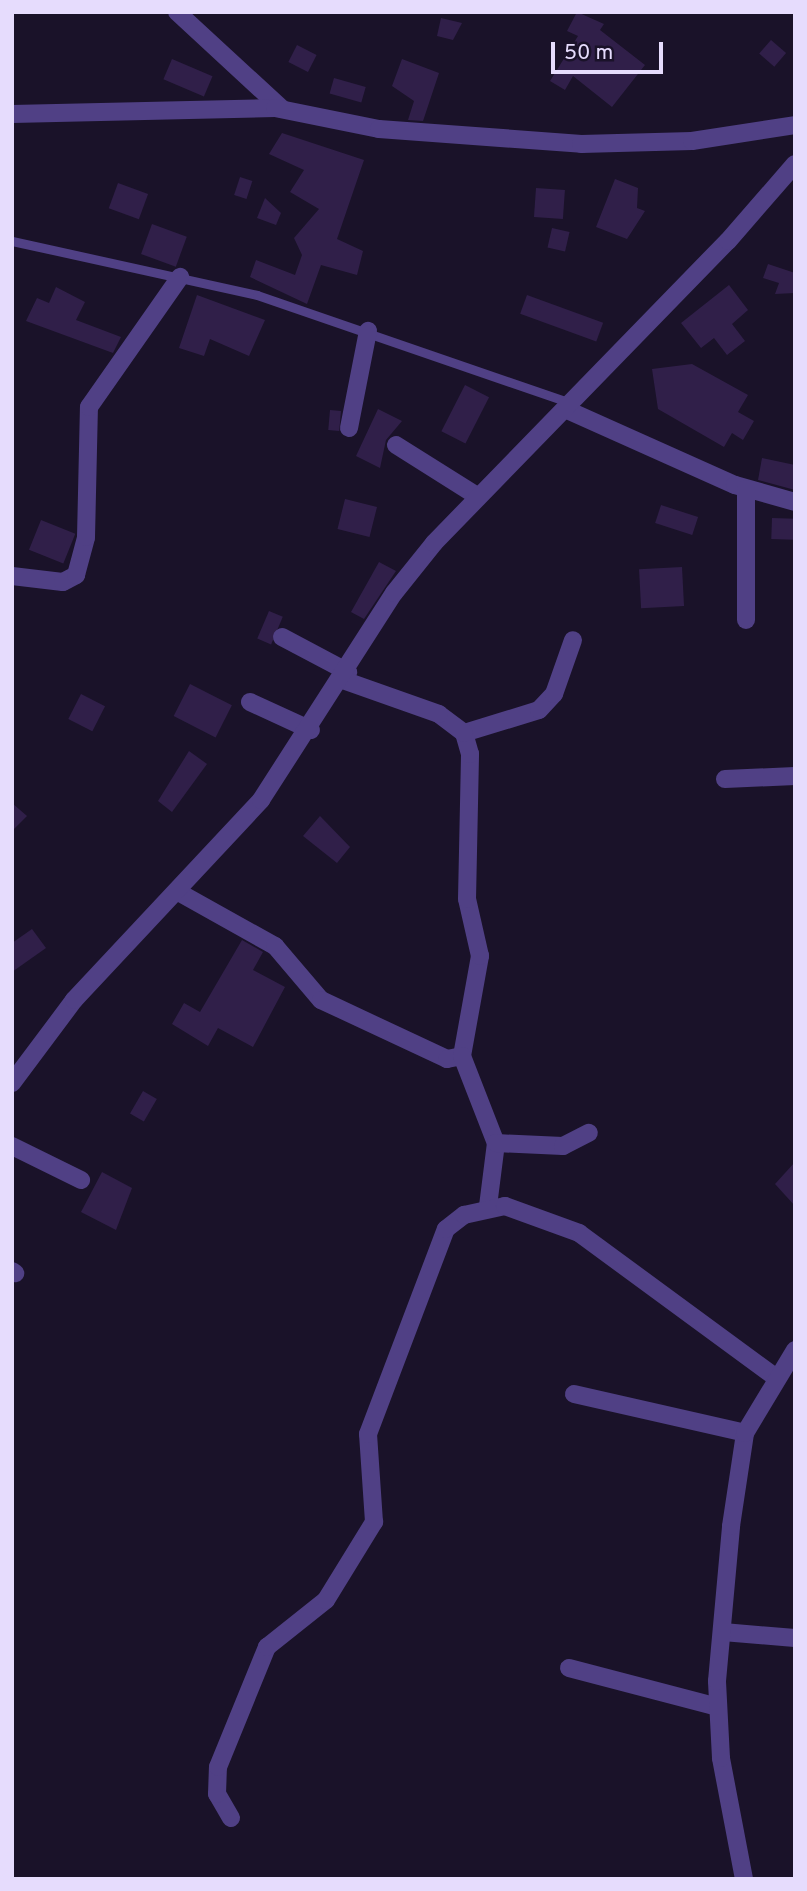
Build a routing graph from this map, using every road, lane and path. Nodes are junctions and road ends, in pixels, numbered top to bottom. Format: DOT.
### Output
graph roads {
  1 [pos="177,12"];
  2 [pos="282,109"];
  3 [pos="12,114"];
  4 [pos="795,125"];
  5 [pos="795,163"];
  6 [pos="12,241"];
  7 [pos="180,277"];
  8 [pos="368,331"];
  9 [pos="568,406"];
  10 [pos="349,428"];
  11 [pos="397,446"];
  12 [pos="746,489"];
  13 [pos="477,496"];
  14 [pos="795,502"];
  15 [pos="12,576"];
  16 [pos="746,620"];
  17 [pos="282,637"];
  18 [pos="573,640"];
  19 [pos="346,676"];
  20 [pos="250,702"];
  21 [pos="311,730"];
  22 [pos="464,733"];
  23 [pos="795,776"];
  24 [pos="725,779"];
  25 [pos="180,892"];
  26 [pos="462,1056"];
  27 [pos="12,1083"];
  28 [pos="589,1133"];
  29 [pos="496,1143"];
  30 [pos="12,1146"];
  31 [pos="81,1180"];
  32 [pos="488,1206"];
  33 [pos="795,1350"];
  34 [pos="775,1377"];
  35 [pos="574,1394"];
  36 [pos="745,1433"];
  37 [pos="723,1632"];
  38 [pos="795,1638"];
  39 [pos="569,1668"];
  40 [pos="718,1707"];
  41 [pos="231,1818"];
  42 [pos="744,1879"];
  1 -- 2 [label="street"];
  2 -- 3 [label="street"];
  2 -- 4 [label="street"];
  5 -- 9 [label="street"];
  6 -- 7 [label="lane"];
  7 -- 8 [label="lane"];
  7 -- 15 [label="street"];
  8 -- 9 [label="lane"];
  8 -- 10 [label="street"];
  9 -- 12 [label="street"];
  9 -- 13 [label="street"];
  11 -- 13 [label="street"];
  12 -- 14 [label="street"];
  12 -- 16 [label="street"];
  13 -- 19 [label="street"];
  17 -- 19 [label="street"];
  18 -- 22 [label="street"];
  19 -- 21 [label="street"];
  19 -- 22 [label="street"];
  20 -- 21 [label="street"];
  21 -- 25 [label="street"];
  22 -- 26 [label="street"];
  23 -- 24 [label="street"];
  25 -- 26 [label="street"];
  25 -- 27 [label="street"];
  26 -- 29 [label="street"];
  28 -- 29 [label="street"];
  29 -- 32 [label="street"];
  30 -- 31 [label="street"];
  32 -- 34 [label="street"];
  32 -- 41 [label="street"];
  33 -- 34 [label="street"];
  34 -- 36 [label="street"];
  35 -- 36 [label="street"];
  36 -- 37 [label="street"];
  37 -- 38 [label="street"];
  37 -- 40 [label="street"];
  39 -- 40 [label="street"];
  40 -- 42 [label="street"];
}
